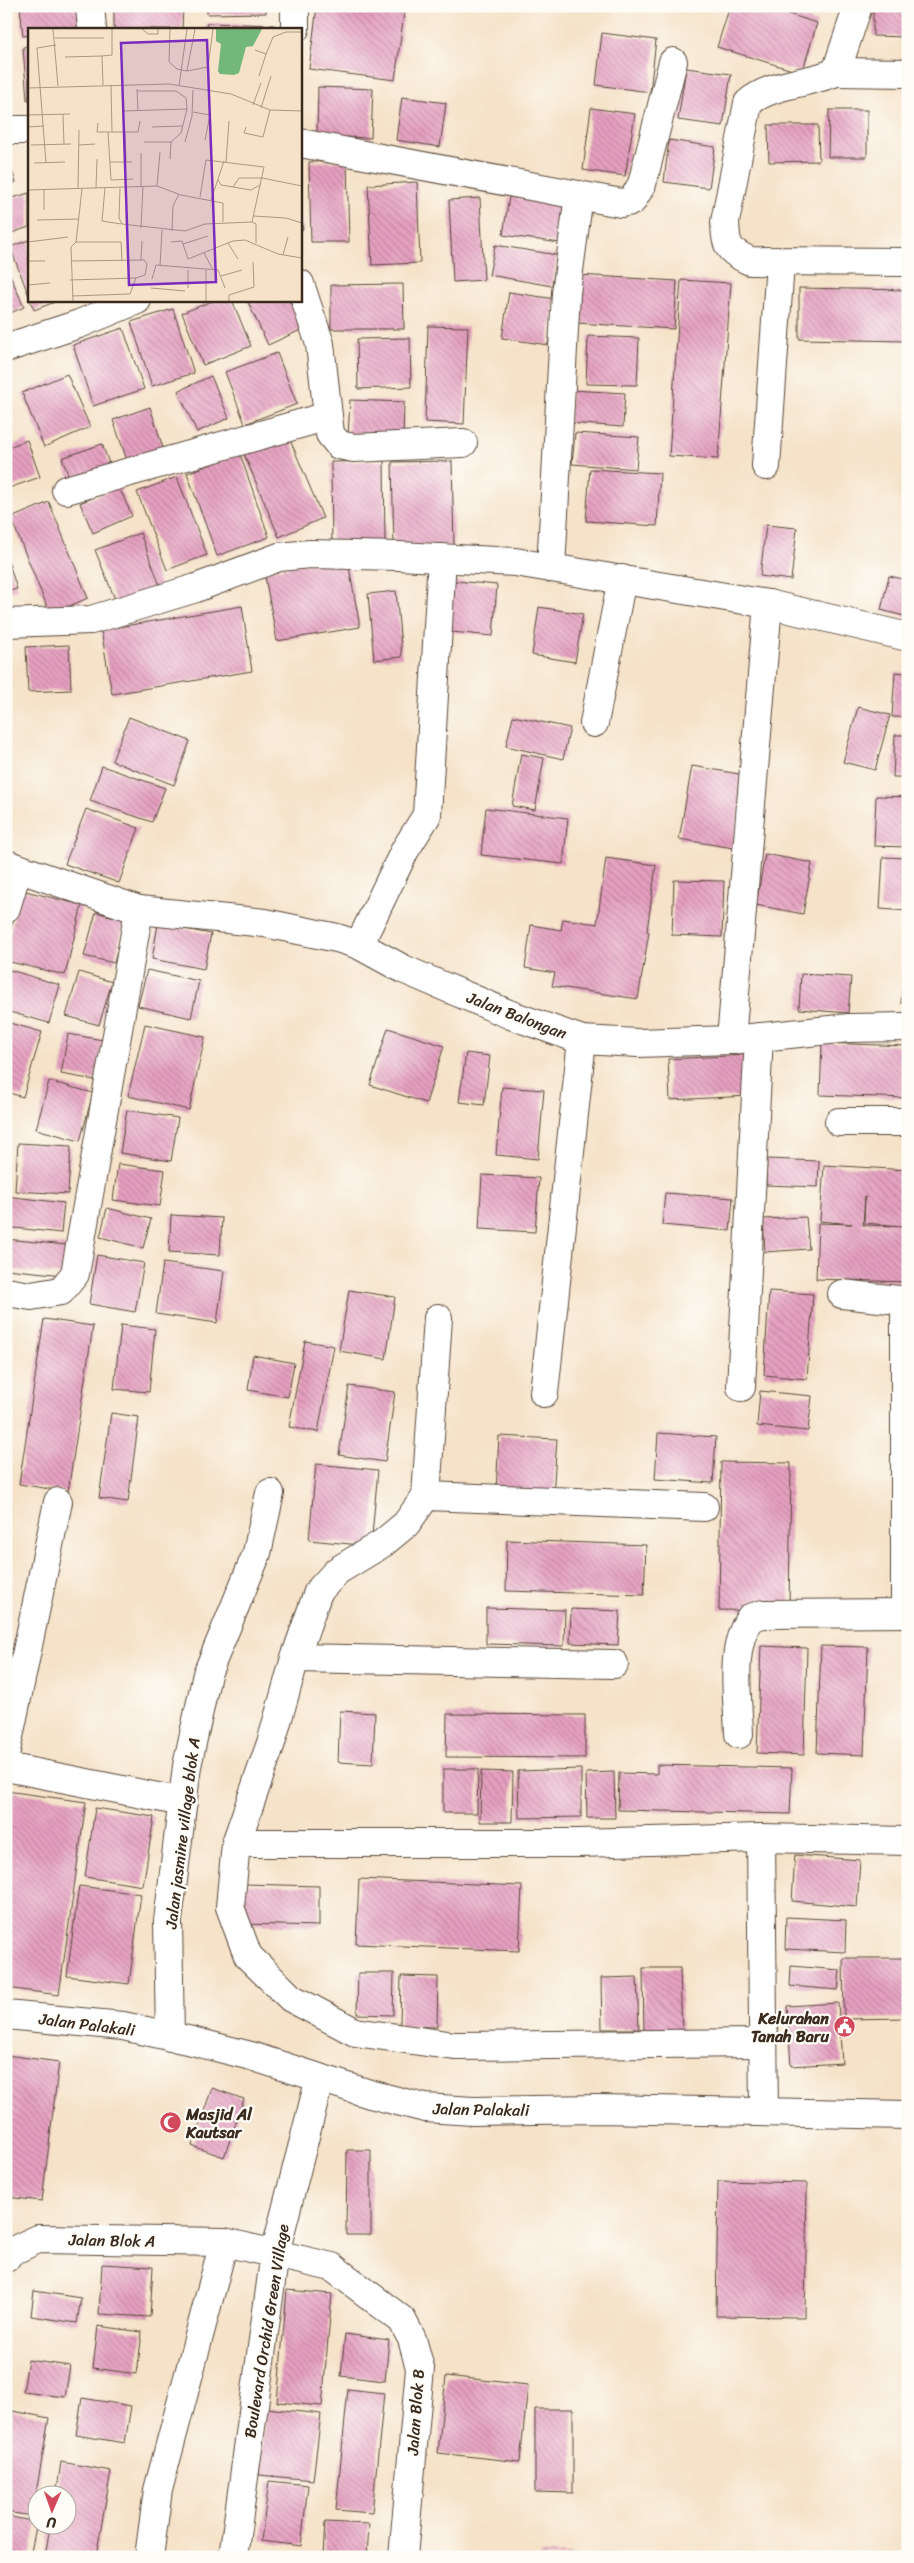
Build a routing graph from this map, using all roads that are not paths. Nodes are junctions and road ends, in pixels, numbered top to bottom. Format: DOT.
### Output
graph roads {
  1 [pos="90,6"];
  2 [pos="295,6"];
  3 [pos="858,6"];
  4 [pos="92,28"];
  5 [pos="295,28"];
  6 [pos="674,62"];
  7 [pos="836,72"];
  8 [pos="908,73"];
  9 [pos="301,144"];
  10 [pos="579,195"];
  11 [pos="780,262"];
  12 [pos="908,262"];
  13 [pos="301,287"];
  14 [pos="131,301"];
  15 [pos="108,305"];
  16 [pos="6,348"];
  17 [pos="328,416"];
  18 [pos="462,443"];
  19 [pos="766,466"];
  20 [pos="66,490"];
  21 [pos="442,558"];
  22 [pos="551,568"];
  23 [pos="622,579"];
  24 [pos="768,604"];
  25 [pos="6,623"];
  26 [pos="908,637"];
  27 [pos="594,724"];
  28 [pos="12,866"];
  29 [pos="6,908"];
  30 [pos="139,910"];
  31 [pos="359,945"];
  32 [pos="908,1028"];
  33 [pos="759,1037"];
  34 [pos="582,1040"];
  35 [pos="731,1040"];
  36 [pos="839,1122"];
  37 [pos="908,1122"];
  38 [pos="6,1292"];
  39 [pos="842,1294"];
  40 [pos="906,1301"];
  41 [pos="438,1318"];
  42 [pos="741,1386"];
  43 [pos="544,1393"];
  44 [pos="270,1493"];
  45 [pos="426,1496"];
  46 [pos="58,1502"];
  47 [pos="704,1507"];
  48 [pos="906,1613"];
  49 [pos="295,1658"];
  50 [pos="614,1664"];
  51 [pos="738,1734"];
  52 [pos="6,1751"];
  53 [pos="6,1767"];
  54 [pos="183,1802"];
  55 [pos="761,1838"];
  56 [pos="908,1841"];
  57 [pos="236,1843"];
  58 [pos="6,2015"];
  59 [pos="170,2037"];
  60 [pos="762,2043"];
  61 [pos="320,2078"];
  62 [pos="764,2112"];
  63 [pos="908,2115"];
  64 [pos="224,2242"];
  65 [pos="275,2253"];
  66 [pos="6,2258"];
  67 [pos="149,2557"];
  68 [pos="233,2557"];
  69 [pos="403,2557"];
  1 -- 4 [label="street"];
  2 -- 5 [label="street"];
  3 -- 7 [label="street"];
  6 -- 10 [label="street"];
  7 -- 8 [label="street"];
  7 -- 11 [label="street"];
  9 -- 10 [label="street"];
  10 -- 22 [label="street"];
  11 -- 12 [label="street"];
  11 -- 19 [label="street"];
  13 -- 17 [label="street"];
  14 -- 15 [label="street"];
  15 -- 16 [label="street"];
  17 -- 18 [label="street"];
  17 -- 20 [label="street"];
  21 -- 22 [label="street"];
  21 -- 25 [label="street"];
  21 -- 31 [label="street"];
  22 -- 23 [label="street"];
  23 -- 24 [label="street"];
  23 -- 27 [label="street"];
  24 -- 26 [label="street"];
  24 -- 35 [label="street"];
  28 -- 29 [label="street"];
  28 -- 30 [label="street, Jalan Balongan"];
  30 -- 31 [label="street, Jalan Balongan"];
  30 -- 38 [label="street"];
  31 -- 34 [label="street, Jalan Balongan"];
  32 -- 33 [label="street, Jalan Balongan"];
  33 -- 35 [label="street, Jalan Balongan"];
  33 -- 42 [label="street"];
  34 -- 35 [label="street, Jalan Balongan"];
  34 -- 43 [label="street"];
  36 -- 37 [label="street"];
  39 -- 40 [label="street"];
  40 -- 48 [label="street"];
  41 -- 45 [label="street"];
  44 -- 54 [label="street, Jalan jasmine village blok A"];
  45 -- 47 [label="street"];
  45 -- 49 [label="street"];
  46 -- 52 [label="street"];
  48 -- 51 [label="street"];
  49 -- 50 [label="street"];
  49 -- 57 [label="street"];
  53 -- 54 [label="street"];
  54 -- 59 [label="street, Jalan jasmine village blok A"];
  55 -- 56 [label="street"];
  55 -- 57 [label="street"];
  55 -- 60 [label="street"];
  57 -- 60 [label="street"];
  58 -- 59 [label="street, Jalan Palakali"];
  59 -- 61 [label="street, Jalan Palakali"];
  60 -- 62 [label="street"];
  61 -- 62 [label="street, Jalan Palakali"];
  61 -- 65 [label="street, Boulevard Orchid Green Village"];
  62 -- 63 [label="street, Jalan Palakali"];
  64 -- 65 [label="street, Jalan Blok B"];
  64 -- 66 [label="street, Jalan Blok A"];
  64 -- 67 [label="street"];
  65 -- 68 [label="street, Boulevard Orchid Green Village"];
  65 -- 69 [label="street, Jalan Blok B"];
}
